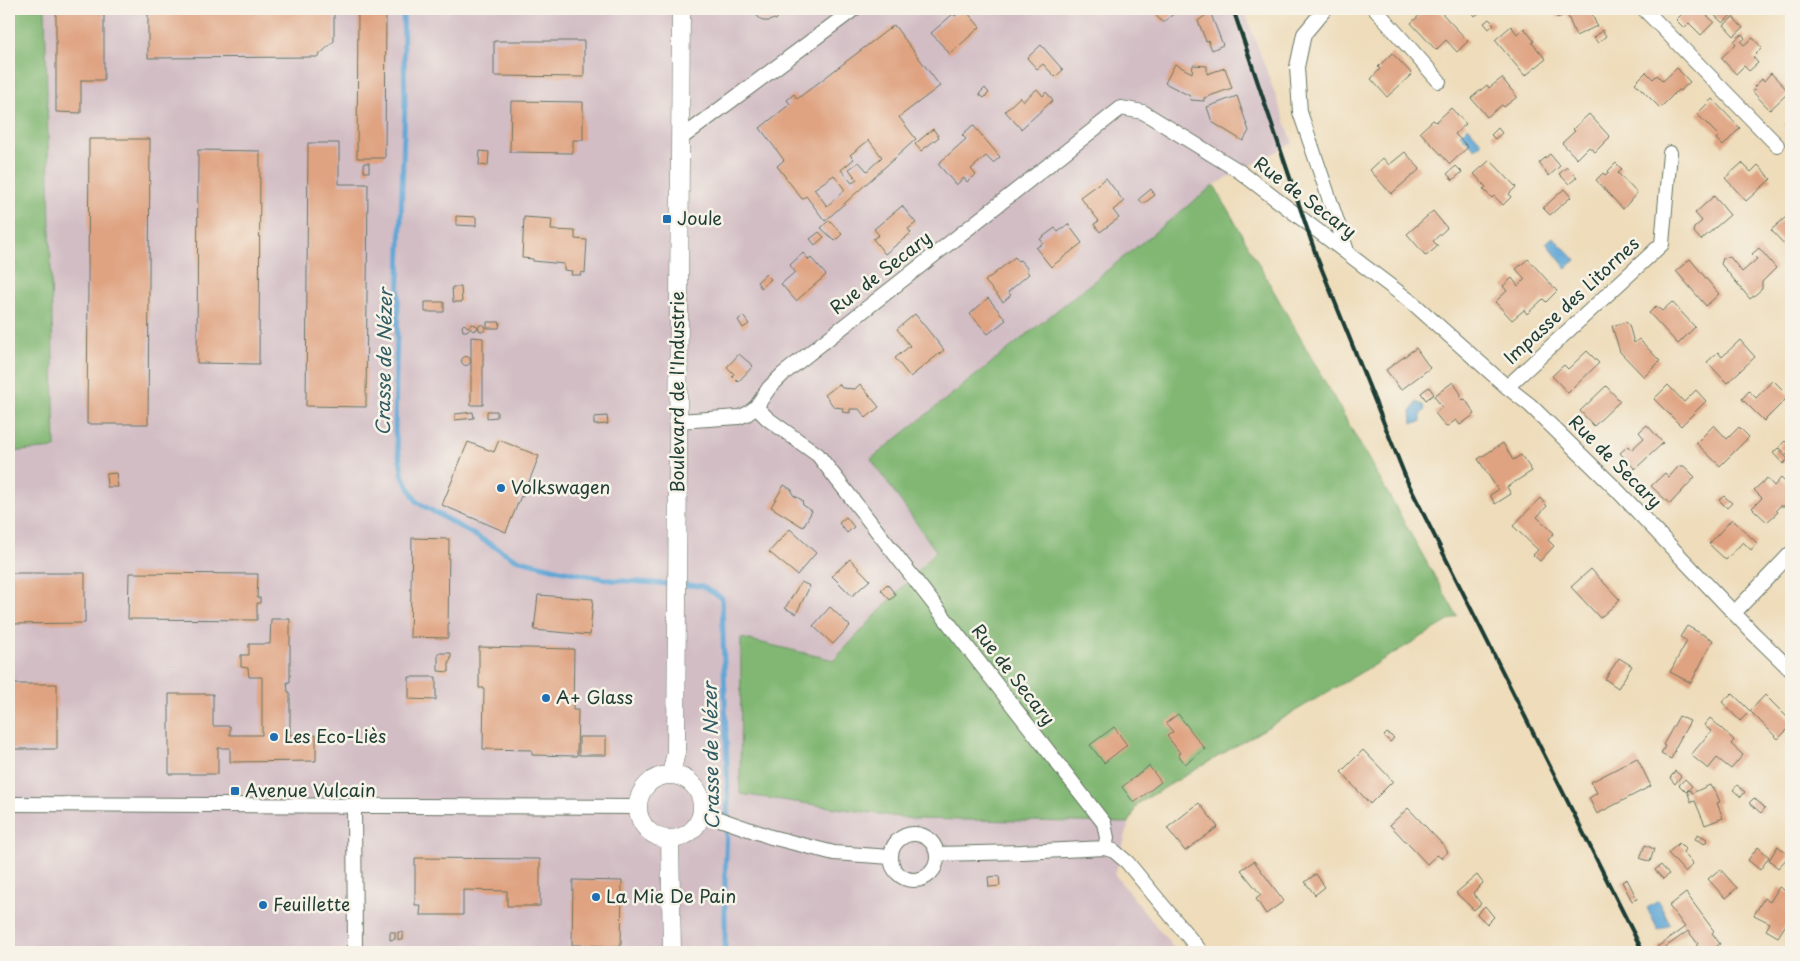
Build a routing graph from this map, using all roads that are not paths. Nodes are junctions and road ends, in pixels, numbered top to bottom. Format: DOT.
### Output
graph roads {
  1 [pos="681,9"];
  2 [pos="854,9"];
  3 [pos="1325,9"];
  4 [pos="1375,9"];
  5 [pos="1644,9"];
  6 [pos="1439,81"];
  7 [pos="680,139"];
  8 [pos="1777,145"];
  9 [pos="1670,153"];
  10 [pos="1348,254"];
  11 [pos="1507,387"];
  12 [pos="756,407"];
  13 [pos="678,421"];
  14 [pos="1791,553"];
  15 [pos="1734,613"];
  16 [pos="1791,670"];
  17 [pos="671,775"];
  18 [pos="9,804"];
  19 [pos="354,807"];
  20 [pos="638,807"];
  21 [pos="702,813"];
  22 [pos="670,839"];
  23 [pos="1105,848"];
  24 [pos="937,854"];
  25 [pos="892,857"];
  26 [pos="355,952"];
  27 [pos="672,952"];
  28 [pos="1201,952"];
  1 -- 7 [label="street, Boulevard de l'Industrie"];
  2 -- 7 [label="street"];
  3 -- 10 [label="street"];
  4 -- 6 [label="street"];
  5 -- 8 [label="street"];
  7 -- 13 [label="street, Boulevard de l'Industrie"];
  9 -- 11 [label="street, Impasse des Litornes"];
  10 -- 11 [label="street, Rue de Secary"];
  10 -- 12 [label="street, Rue de Secary"];
  11 -- 15 [label="street, Rue de Secary"];
  12 -- 13 [label="street, Rue de Secary"];
  12 -- 23 [label="street, Rue de Secary"];
  13 -- 17 [label="street, Boulevard de l'Industrie"];
  14 -- 15 [label="street"];
  15 -- 16 [label="street, Rue de Secary"];
  17 -- 20 [label="street"];
  17 -- 21 [label="street"];
  18 -- 19 [label="street"];
  19 -- 20 [label="street"];
  19 -- 26 [label="street"];
  20 -- 22 [label="street"];
  21 -- 22 [label="street"];
  21 -- 25 [label="street"];
  22 -- 27 [label="street"];
  23 -- 24 [label="street"];
  23 -- 28 [label="street"];
  24 -- 25 [label="street"];
  24 -- 25 [label="street"];
}
